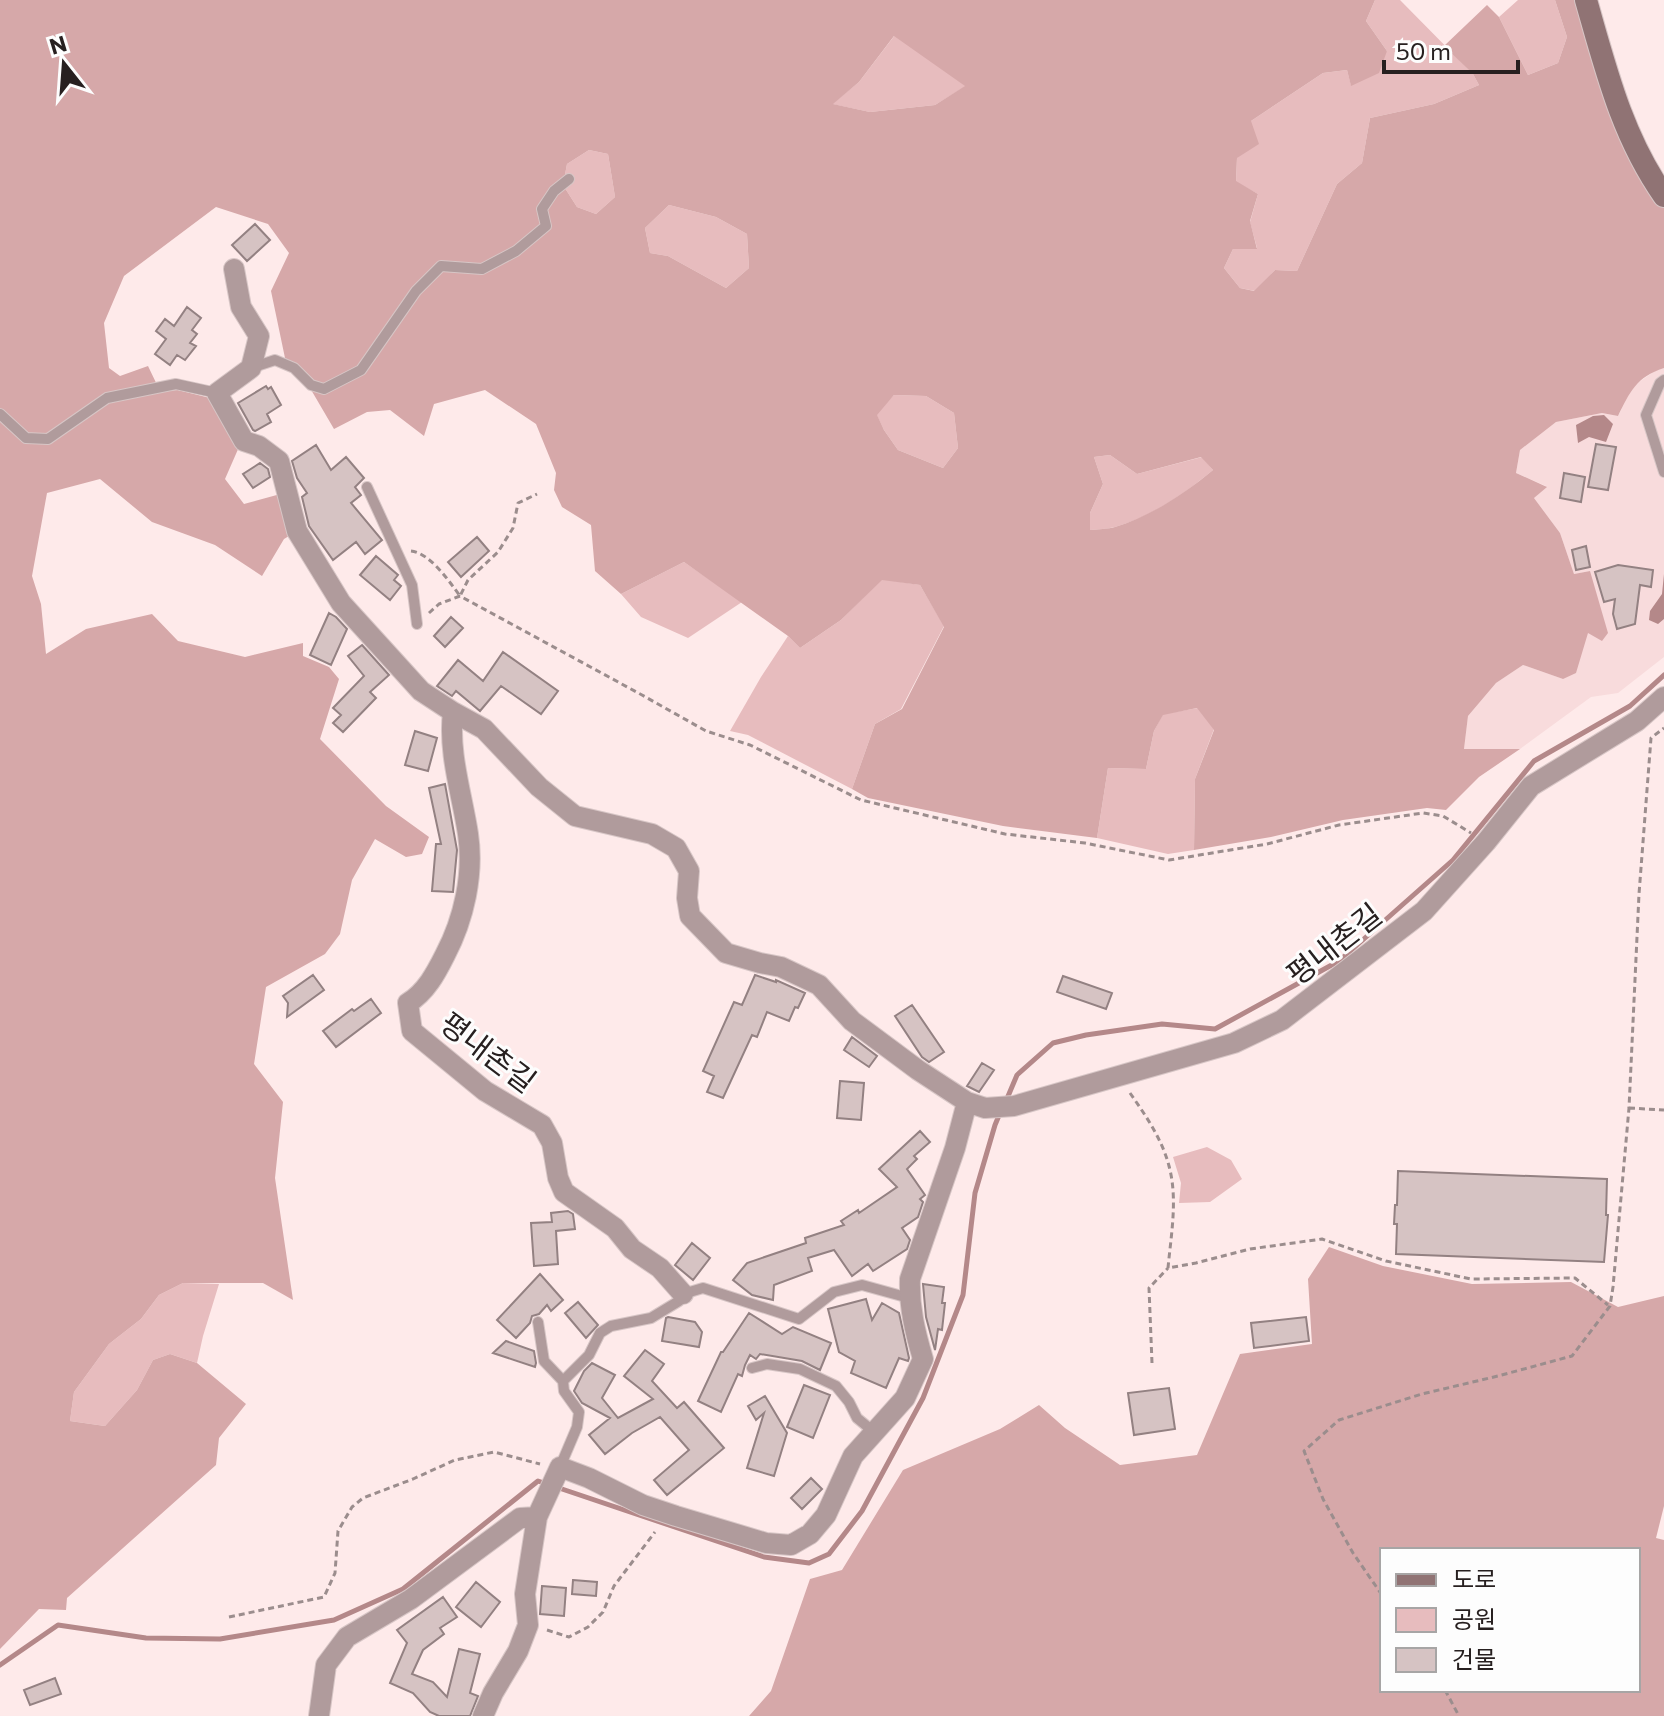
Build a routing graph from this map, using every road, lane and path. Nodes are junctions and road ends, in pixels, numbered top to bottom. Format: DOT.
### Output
graph roads {
  1 [pos="1586,0"];
  2 [pos="569,179"];
  3 [pos="1664,196"];
  4 [pos="234,269"];
  5 [pos="251,368"];
  6 [pos="1664,380"];
  7 [pos="217,393"];
  8 [pos="0,414"];
  9 [pos="1664,472"];
  10 [pos="367,487"];
  11 [pos="537,494"];
  12 [pos="395,549"];
  13 [pos="460,596"];
  14 [pos="417,624"];
  15 [pos="1664,697"];
  16 [pos="453,712"];
  17 [pos="1664,728"];
  18 [pos="1479,837"];
  19 [pos="1128,1090"];
  20 [pos="976,1105"];
  21 [pos="1629,1108"];
  22 [pos="1664,1110"];
  23 [pos="1168,1268"];
  24 [pos="683,1294"];
  25 [pos="909,1298"];
  26 [pos="1610,1306"];
  27 [pos="538,1322"];
  28 [pos="1152,1363"];
  29 [pos="752,1368"];
  30 [pos="563,1381"];
  31 [pos="874,1432"];
  32 [pos="558,1471"];
  33 [pos="541,1510"];
  34 [pos="655,1532"];
  35 [pos="1380,1592"];
  36 [pos="229,1617"];
  37 [pos="528,1625"];
  38 [pos="1446,1692"];
  39 [pos="319,1716"];
  40 [pos="483,1716"];
  41 [pos="1459,1716"];
  1 -- 3 [label="main road"];
  2 -- 5 [label="lane"];
  4 -- 5 [label="street"];
  5 -- 7 [label="street"];
  6 -- 9 [label="lane"];
  7 -- 8 [label="lane"];
  7 -- 16 [label="street"];
  10 -- 12 [label="lane"];
  11 -- 13 [label="path"];
  12 -- 13 [label="path"];
  12 -- 14 [label="lane"];
  13 -- 14 [label="path"];
  13 -- 18 [label="path"];
  15 -- 20 [label="street, 평내촌길"];
  16 -- 20 [label="street"];
  16 -- 24 [label="street, 평내촌길"];
  17 -- 21 [label="path"];
  19 -- 23 [label="path"];
  20 -- 25 [label="street"];
  21 -- 22 [label="path"];
  21 -- 26 [label="path"];
  23 -- 26 [label="path"];
  23 -- 28 [label="path"];
  24 -- 25 [label="lane"];
  24 -- 30 [label="lane"];
  25 -- 31 [label="street"];
  26 -- 35 [label="path"];
  27 -- 30 [label="lane"];
  29 -- 31 [label="lane"];
  30 -- 32 [label="lane"];
  31 -- 32 [label="street"];
  32 -- 33 [label="street"];
  32 -- 36 [label="path"];
  33 -- 37 [label="street"];
  33 -- 39 [label="street"];
  34 -- 37 [label="path"];
  37 -- 40 [label="street"];
  38 -- 41 [label="path"];
}
